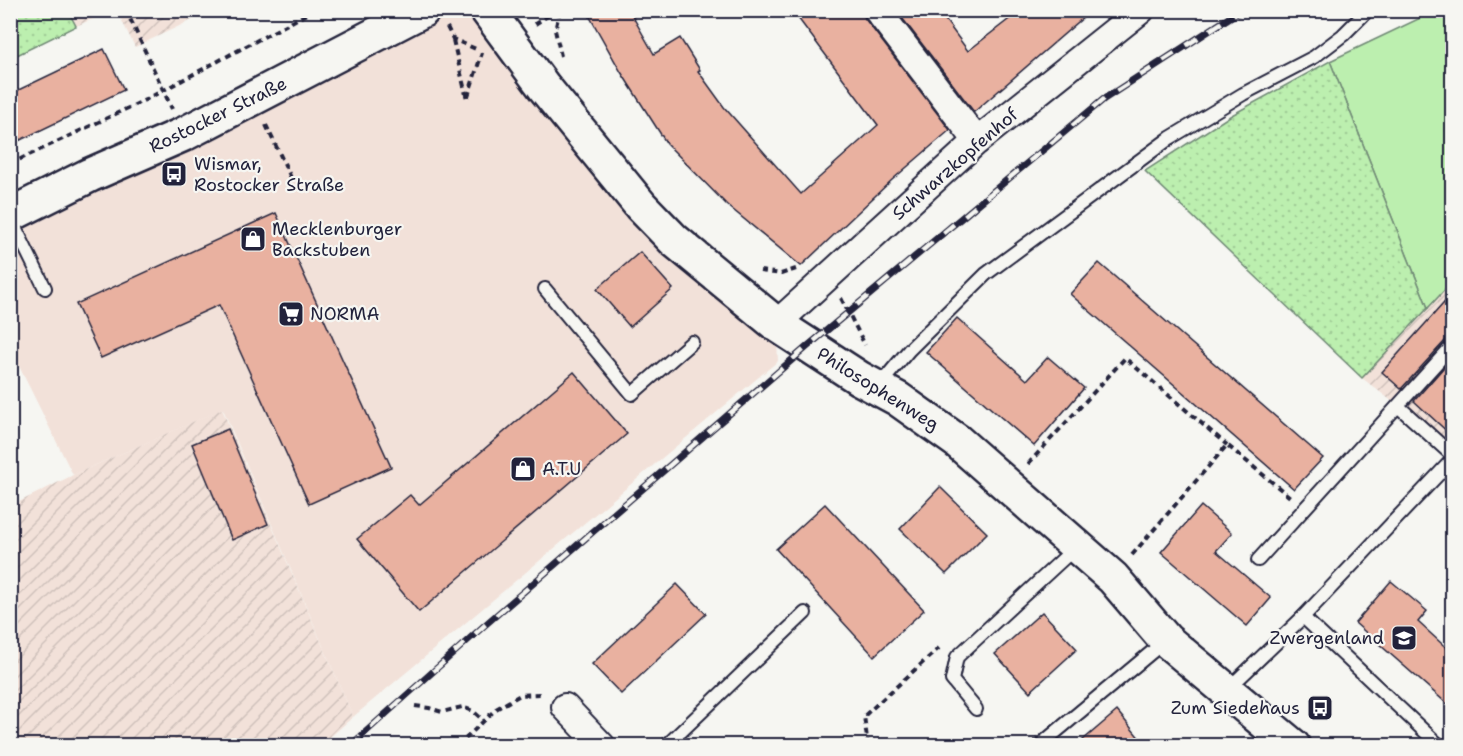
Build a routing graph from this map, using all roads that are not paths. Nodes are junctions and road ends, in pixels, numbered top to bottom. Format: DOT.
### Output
graph roads {
  1 [pos="423,10"];
  2 [pos="487,10"];
  3 [pos="877,10"];
  4 [pos="1141,10"];
  5 [pos="1368,10"];
  6 [pos="977,141"];
  7 [pos="10,216"];
  8 [pos="45,288"];
  9 [pos="545,290"];
  10 [pos="776,324"];
  11 [pos="692,342"];
  12 [pos="1452,346"];
  13 [pos="878,388"];
  14 [pos="1398,406"];
  15 [pos="1452,455"];
  16 [pos="1452,459"];
  17 [pos="1077,547"];
  18 [pos="1258,560"];
  19 [pos="805,613"];
  20 [pos="1303,617"];
  21 [pos="1166,640"];
  22 [pos="1227,690"];
  23 [pos="565,707"];
  24 [pos="976,709"];
  25 [pos="602,746"];
  26 [pos="666,746"];
  27 [pos="1039,746"];
  28 [pos="1293,746"];
  29 [pos="1440,746"];
  1 -- 7 [label="main road, Rostocker Straße"];
  2 -- 10 [label="main road, Philosophenweg"];
  3 -- 6 [label="street"];
  4 -- 6 [label="street, Schwarzkopfenhof"];
  5 -- 13 [label="lane"];
  6 -- 10 [label="street, Schwarzkopfenhof"];
  7 -- 8 [label="lane"];
  9 -- 11 [label="lane"];
  10 -- 13 [label="main road, Philosophenweg"];
  12 -- 14 [label="lane"];
  13 -- 17 [label="main road, Philosophenweg"];
  14 -- 15 [label="lane"];
  14 -- 18 [label="lane"];
  16 -- 20 [label="lane"];
  17 -- 21 [label="main road, Philosophenweg"];
  17 -- 24 [label="lane"];
  19 -- 26 [label="lane"];
  20 -- 22 [label="lane"];
  20 -- 29 [label="lane"];
  21 -- 22 [label="main road, Philosophenweg"];
  21 -- 27 [label="lane"];
  22 -- 28 [label="main road, Philosophenweg"];
  23 -- 25 [label="street"];
}
